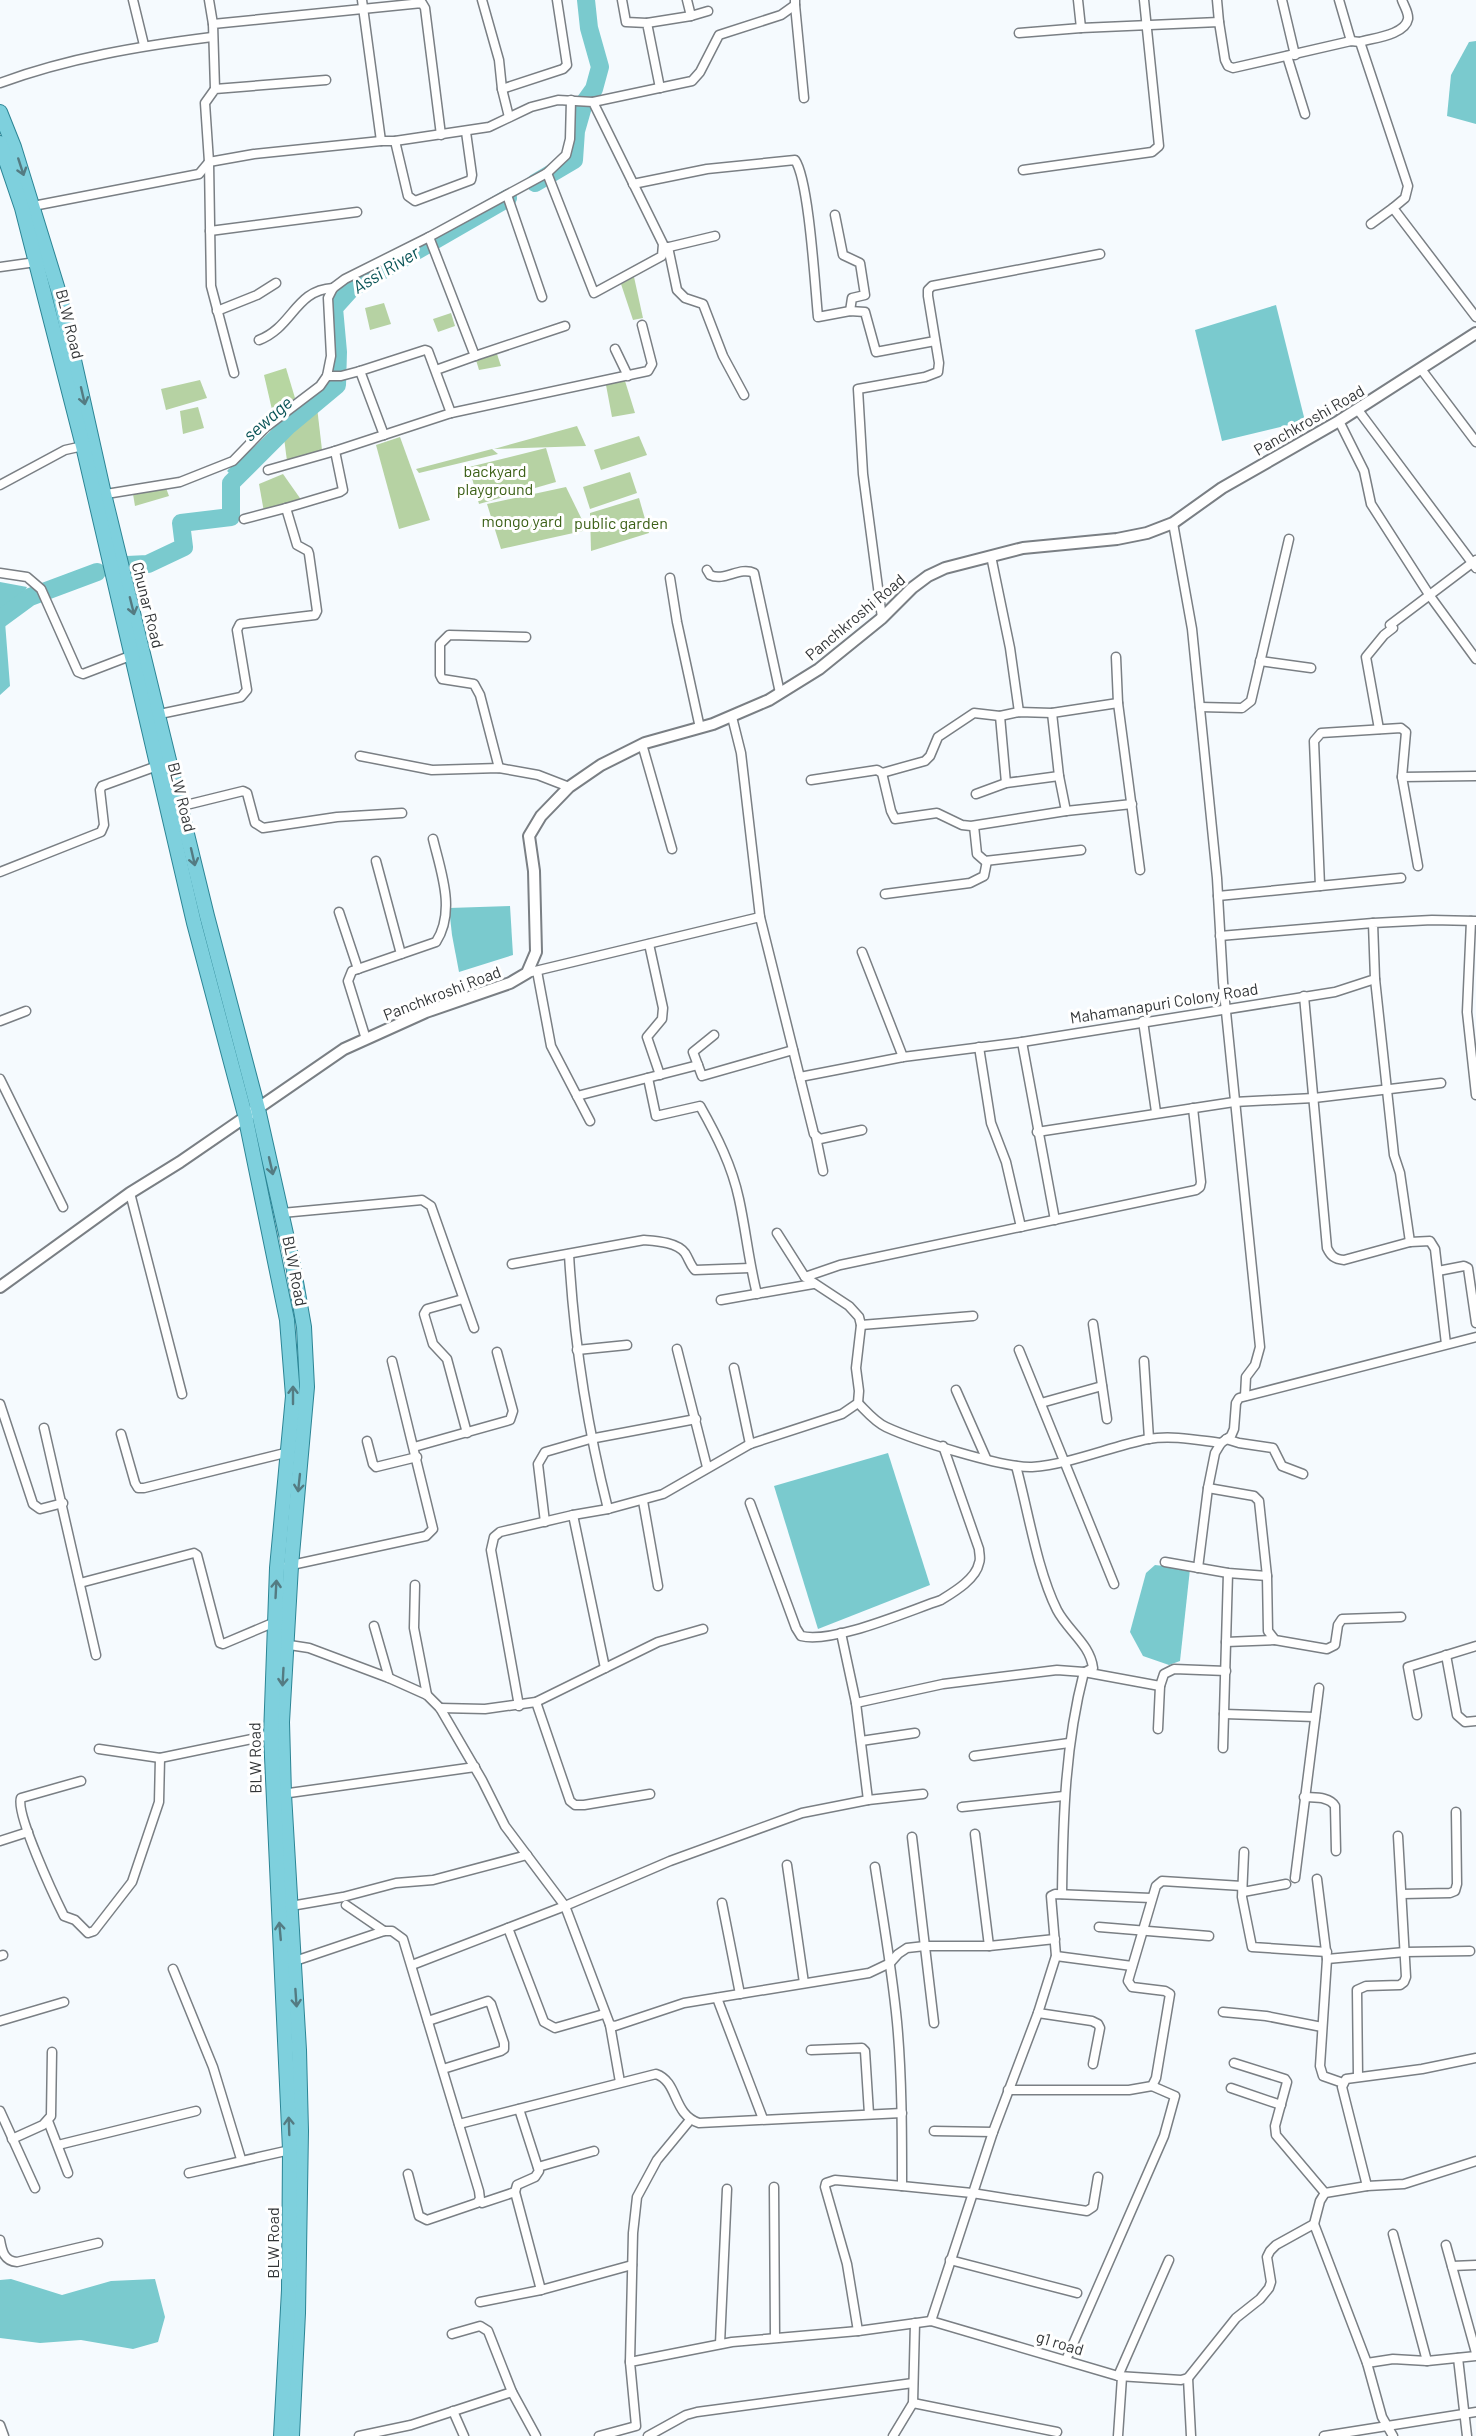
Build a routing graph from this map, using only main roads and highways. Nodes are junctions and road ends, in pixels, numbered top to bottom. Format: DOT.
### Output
graph roads {
  1 [pos="0,112"];
  2 [pos="0,143"];
  3 [pos="28,207"];
  4 [pos="63,336"];
  5 [pos="99,495"];
  6 [pos="118,578"];
  7 [pos="152,716"];
  8 [pos="175,808"];
  9 [pos="251,1112"];
  10 [pos="284,1567"];
  11 [pos="279,1644"];
  12 [pos="278,1795"];
  13 [pos="288,1962"];
  14 [pos="281,2436"];
  15 [pos="292,2436"];
  1 -- 3 [label="main road, one-way"];
  2 -- 3 [label="main road, BLW Road"];
  3 -- 4 [label="main road"];
  3 -- 4 [label="main road, BLW Road"];
  4 -- 5 [label="main road, one-way"];
  4 -- 5 [label="main road, BLW Road"];
  5 -- 6 [label="main road, BLW Road"];
  6 -- 7 [label="main road, Chunar Road, one-way"];
  6 -- 7 [label="main road, BLW Road"];
  7 -- 8 [label="main road, Chunar Road"];
  7 -- 8 [label="main road, BLW Road"];
  8 -- 9 [label="main road, BLW Road"];
  10 -- 9 [label="main road, BLW Road, one-way"];
  9 -- 10 [label="main road, one-way"];
  10 -- 11 [label="main road"];
  11 -- 10 [label="main road, BLW Road, one-way"];
  11 -- 12 [label="main road, one-way"];
  11 -- 12 [label="main road, BLW Road"];
  13 -- 12 [label="main road, BLW Road, one-way"];
  12 -- 13 [label="main road"];
  14 -- 13 [label="main road, BLW Road, one-way"];
  13 -- 15 [label="main road, one-way"];
}
